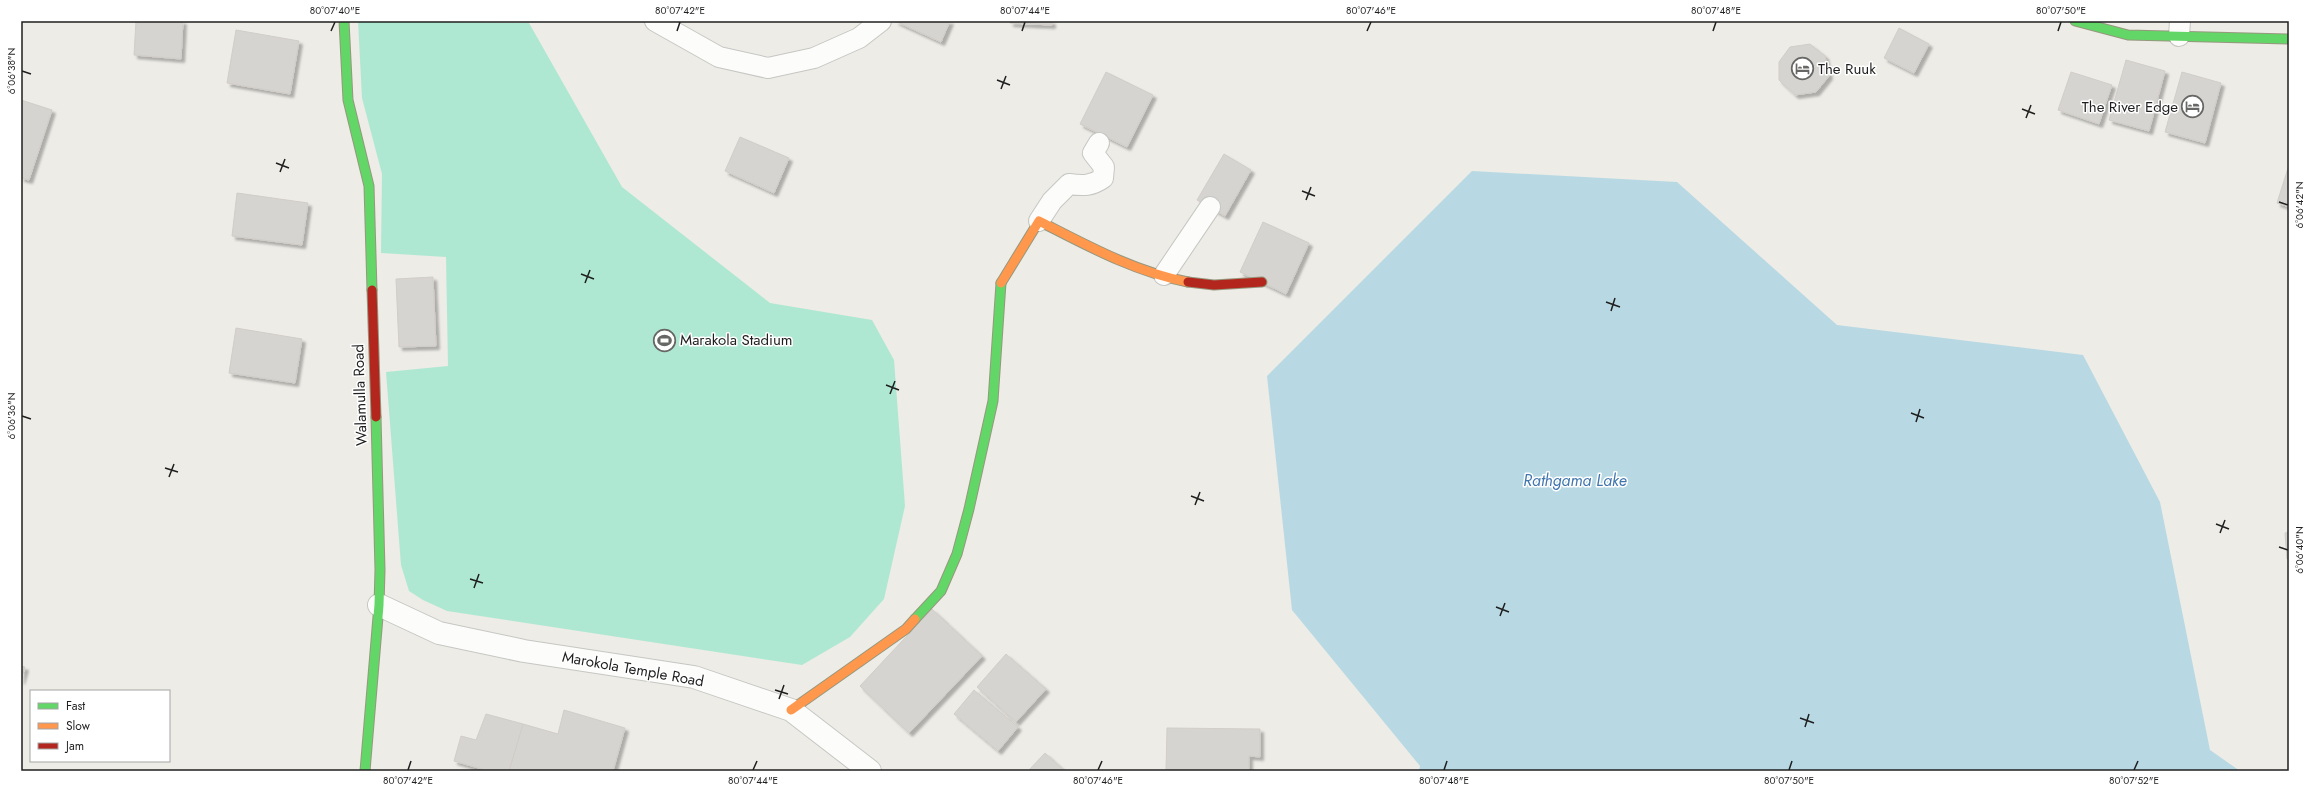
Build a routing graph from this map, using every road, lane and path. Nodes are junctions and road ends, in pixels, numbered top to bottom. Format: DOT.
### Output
graph roads {
  1 [pos="344,21"];
  2 [pos="655,21"];
  3 [pos="881,21"];
  4 [pos="2076,21"];
  5 [pos="2180,28"];
  6 [pos="2289,39"];
  7 [pos="1099,143"];
  8 [pos="1210,207"];
  9 [pos="1039,221"];
  10 [pos="1164,275"];
  11 [pos="1262,282"];
  12 [pos="379,605"];
  13 [pos="791,710"];
  14 [pos="365,771"];
  15 [pos="870,771"];
  1 -- 12 [label="street, Walamulla Road"];
  2 -- 3 [label="lane"];
  4 -- 5 [label="street"];
  5 -- 6 [label="street"];
  7 -- 9 [label="lane"];
  8 -- 10 [label="lane"];
  9 -- 10 [label="street"];
  9 -- 13 [label="street"];
  10 -- 11 [label="street"];
  12 -- 13 [label="street, Marokola Temple Road"];
  12 -- 14 [label="street, Walamulla Road"];
  13 -- 15 [label="street, Marokola Temple Road"];
}
